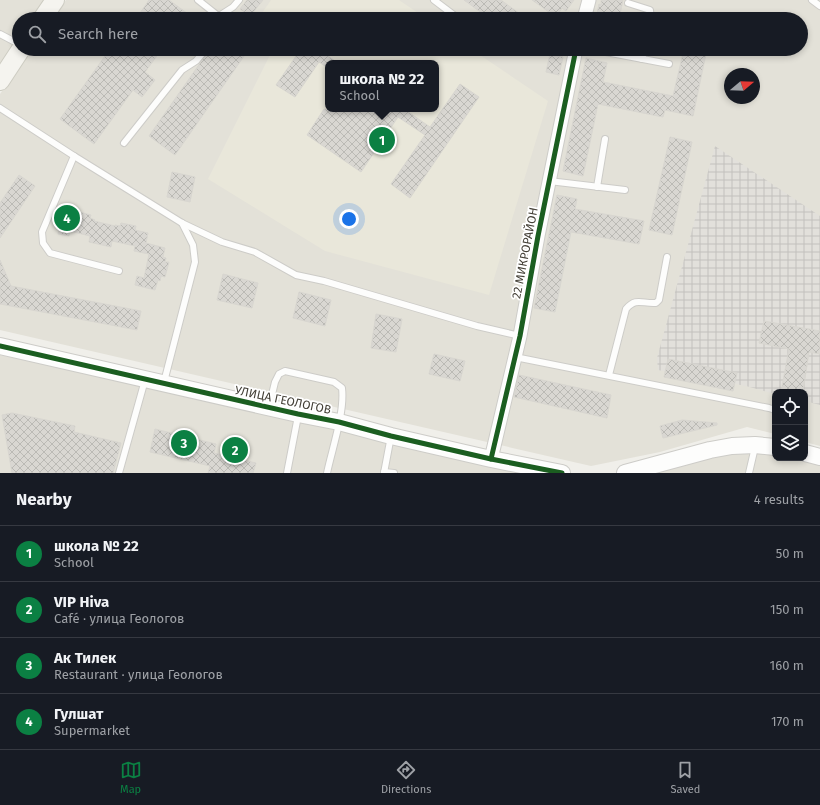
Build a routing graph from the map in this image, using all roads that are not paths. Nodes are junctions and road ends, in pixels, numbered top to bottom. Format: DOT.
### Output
graph roads {
  1 [pos="55,0"];
  2 [pos="198,0"];
  3 [pos="239,0"];
  4 [pos="434,0"];
  5 [pos="589,0"];
  6 [pos="812,0"];
  7 [pos="628,3"];
  8 [pos="820,6"];
  9 [pos="47,12"];
  10 [pos="213,12"];
  11 [pos="228,12"];
  12 [pos="450,12"];
  13 [pos="586,12"];
  14 [pos="650,12"];
  15 [pos="0,34"];
  16 [pos="12,40"];
  17 [pos="16,56"];
  18 [pos="200,56"];
  19 [pos="575,56"];
  20 [pos="626,56"];
  21 [pos="643,56"];
  22 [pos="642,59"];
  23 [pos="668,64"];
  24 [pos="0,81"];
  25 [pos="0,108"];
  26 [pos="605,139"];
  27 [pos="124,143"];
  28 [pos="74,156"];
  29 [pos="549,181"];
  30 [pos="597,187"];
  31 [pos="625,190"];
  32 [pos="182,223"];
  33 [pos="667,257"];
  34 [pos="119,271"];
  35 [pos="520,336"];
  36 [pos="0,346"];
  37 [pos="515,357"];
  38 [pos="609,375"];
  39 [pos="145,380"];
  40 [pos="163,383"];
  41 [pos="269,408"];
  42 [pos="772,409"];
  43 [pos="298,414"];
  44 [pos="339,422"];
  45 [pos="391,436"];
  46 [pos="755,445"];
  47 [pos="772,447"];
  48 [pos="808,454"];
  49 [pos="820,457"];
  50 [pos="491,459"];
  51 [pos="118,473"];
  52 [pos="287,473"];
  53 [pos="327,473"];
  54 [pos="384,473"];
  55 [pos="394,473"];
  56 [pos="562,473"];
  57 [pos="625,473"];
  58 [pos="749,473"];
  1 -- 9 [label="main road"];
  2 -- 10 [label="lane"];
  3 -- 11 [label="lane"];
  4 -- 12 [label="lane"];
  5 -- 13 [label="street"];
  6 -- 8 [label="lane"];
  7 -- 14 [label="lane"];
  15 -- 16 [label="lane"];
  17 -- 24 [label="main road"];
  18 -- 27 [label="lane"];
  19 -- 29 [label="street, 22 МИКРОРАЙОН"];
  20 -- 22 [label="lane"];
  21 -- 22 [label="lane"];
  22 -- 23 [label="lane"];
  25 -- 28 [label="lane"];
  26 -- 30 [label="lane"];
  28 -- 32 [label="lane"];
  28 -- 34 [label="lane"];
  29 -- 30 [label="lane"];
  29 -- 35 [label="street, 22 МИКРОРАЙОН"];
  30 -- 31 [label="lane"];
  32 -- 35 [label="lane"];
  32 -- 40 [label="lane"];
  33 -- 38 [label="lane"];
  35 -- 37 [label="street, 22 МИКРОРАЙОН"];
  36 -- 39 [label="street, УЛИЦА ГЕОЛОГОВ"];
  37 -- 38 [label="lane"];
  37 -- 50 [label="street, 22 МИКРОРАЙОН"];
  38 -- 42 [label="lane"];
  39 -- 40 [label="street, УЛИЦА ГЕОЛОГОВ"];
  39 -- 51 [label="lane"];
  40 -- 41 [label="street, УЛИЦА ГЕОЛОГОВ"];
  41 -- 43 [label="street, УЛИЦА ГЕОЛОГОВ"];
  41 -- 44 [label="lane"];
  43 -- 44 [label="street, УЛИЦА ГЕОЛОГОВ"];
  43 -- 52 [label="lane"];
  44 -- 45 [label="street, УЛИЦА ГЕОЛОГОВ"];
  44 -- 53 [label="lane"];
  45 -- 50 [label="street, УЛИЦА ГЕОЛОГОВ"];
  45 -- 54 [label="lane"];
  46 -- 47 [label="street"];
  46 -- 57 [label="street"];
  46 -- 58 [label="lane"];
  48 -- 49 [label="street"];
  50 -- 56 [label="street, УЛИЦА ГЕОЛОГОВ"];
  54 -- 55 [label="lane"];
}
